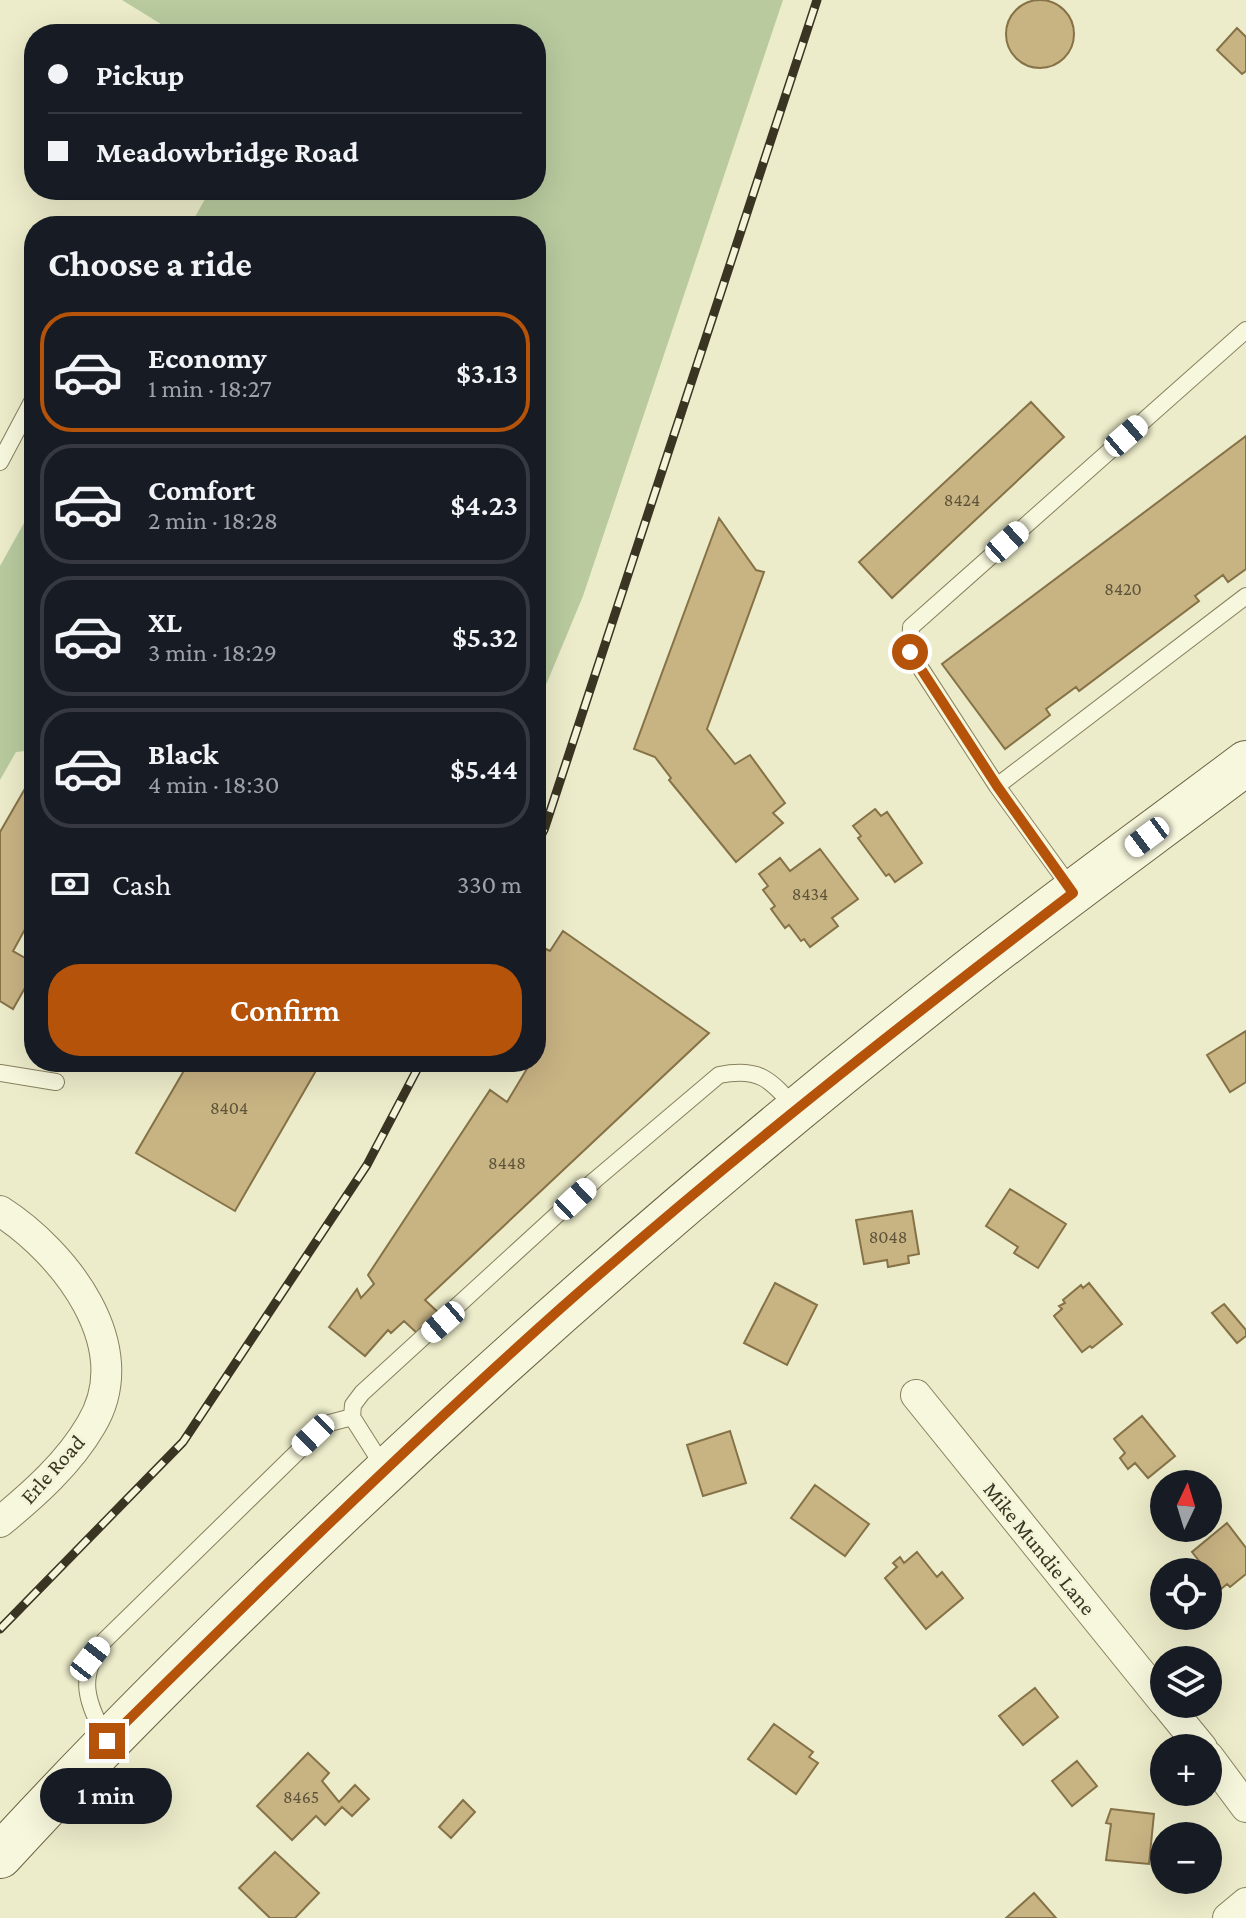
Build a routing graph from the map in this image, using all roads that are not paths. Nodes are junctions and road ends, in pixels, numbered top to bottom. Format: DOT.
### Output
graph roads {
  1 [pos="1246,330"];
  2 [pos="24,417"];
  3 [pos="0,462"];
  4 [pos="1246,596"];
  5 [pos="1246,763"];
  6 [pos="997,786"];
  7 [pos="1073,893"];
  8 [pos="0,1073"];
  9 [pos="56,1082"];
  10 [pos="795,1110"];
  11 [pos="0,1211"];
  12 [pos="916,1395"];
  13 [pos="352,1417"];
  14 [pos="386,1470"];
  15 [pos="0,1522"];
  16 [pos="1150,1684"];
  17 [pos="1177,1718"];
  18 [pos="1190,1734"];
  19 [pos="107,1741"];
  20 [pos="1222,1775"];
  21 [pos="1246,1807"];
  22 [pos="0,1856"];
  23 [pos="1246,1903"];
  24 [pos="1228,1918"];
  1 -- 6 [label="lane"];
  2 -- 3 [label="lane"];
  4 -- 6 [label="lane"];
  5 -- 7 [label="main road"];
  6 -- 7 [label="lane"];
  7 -- 10 [label="main road"];
  8 -- 9 [label="lane"];
  10 -- 13 [label="lane"];
  10 -- 14 [label="main road"];
  11 -- 15 [label="street, Erle Road"];
  12 -- 16 [label="street, Mike Mundie Lane"];
  13 -- 14 [label="lane"];
  13 -- 19 [label="lane"];
  14 -- 19 [label="main road"];
  17 -- 18 [label="street, Mike Mundie Lane"];
  19 -- 22 [label="main road"];
  20 -- 21 [label="street"];
  23 -- 24 [label="street"];
}
